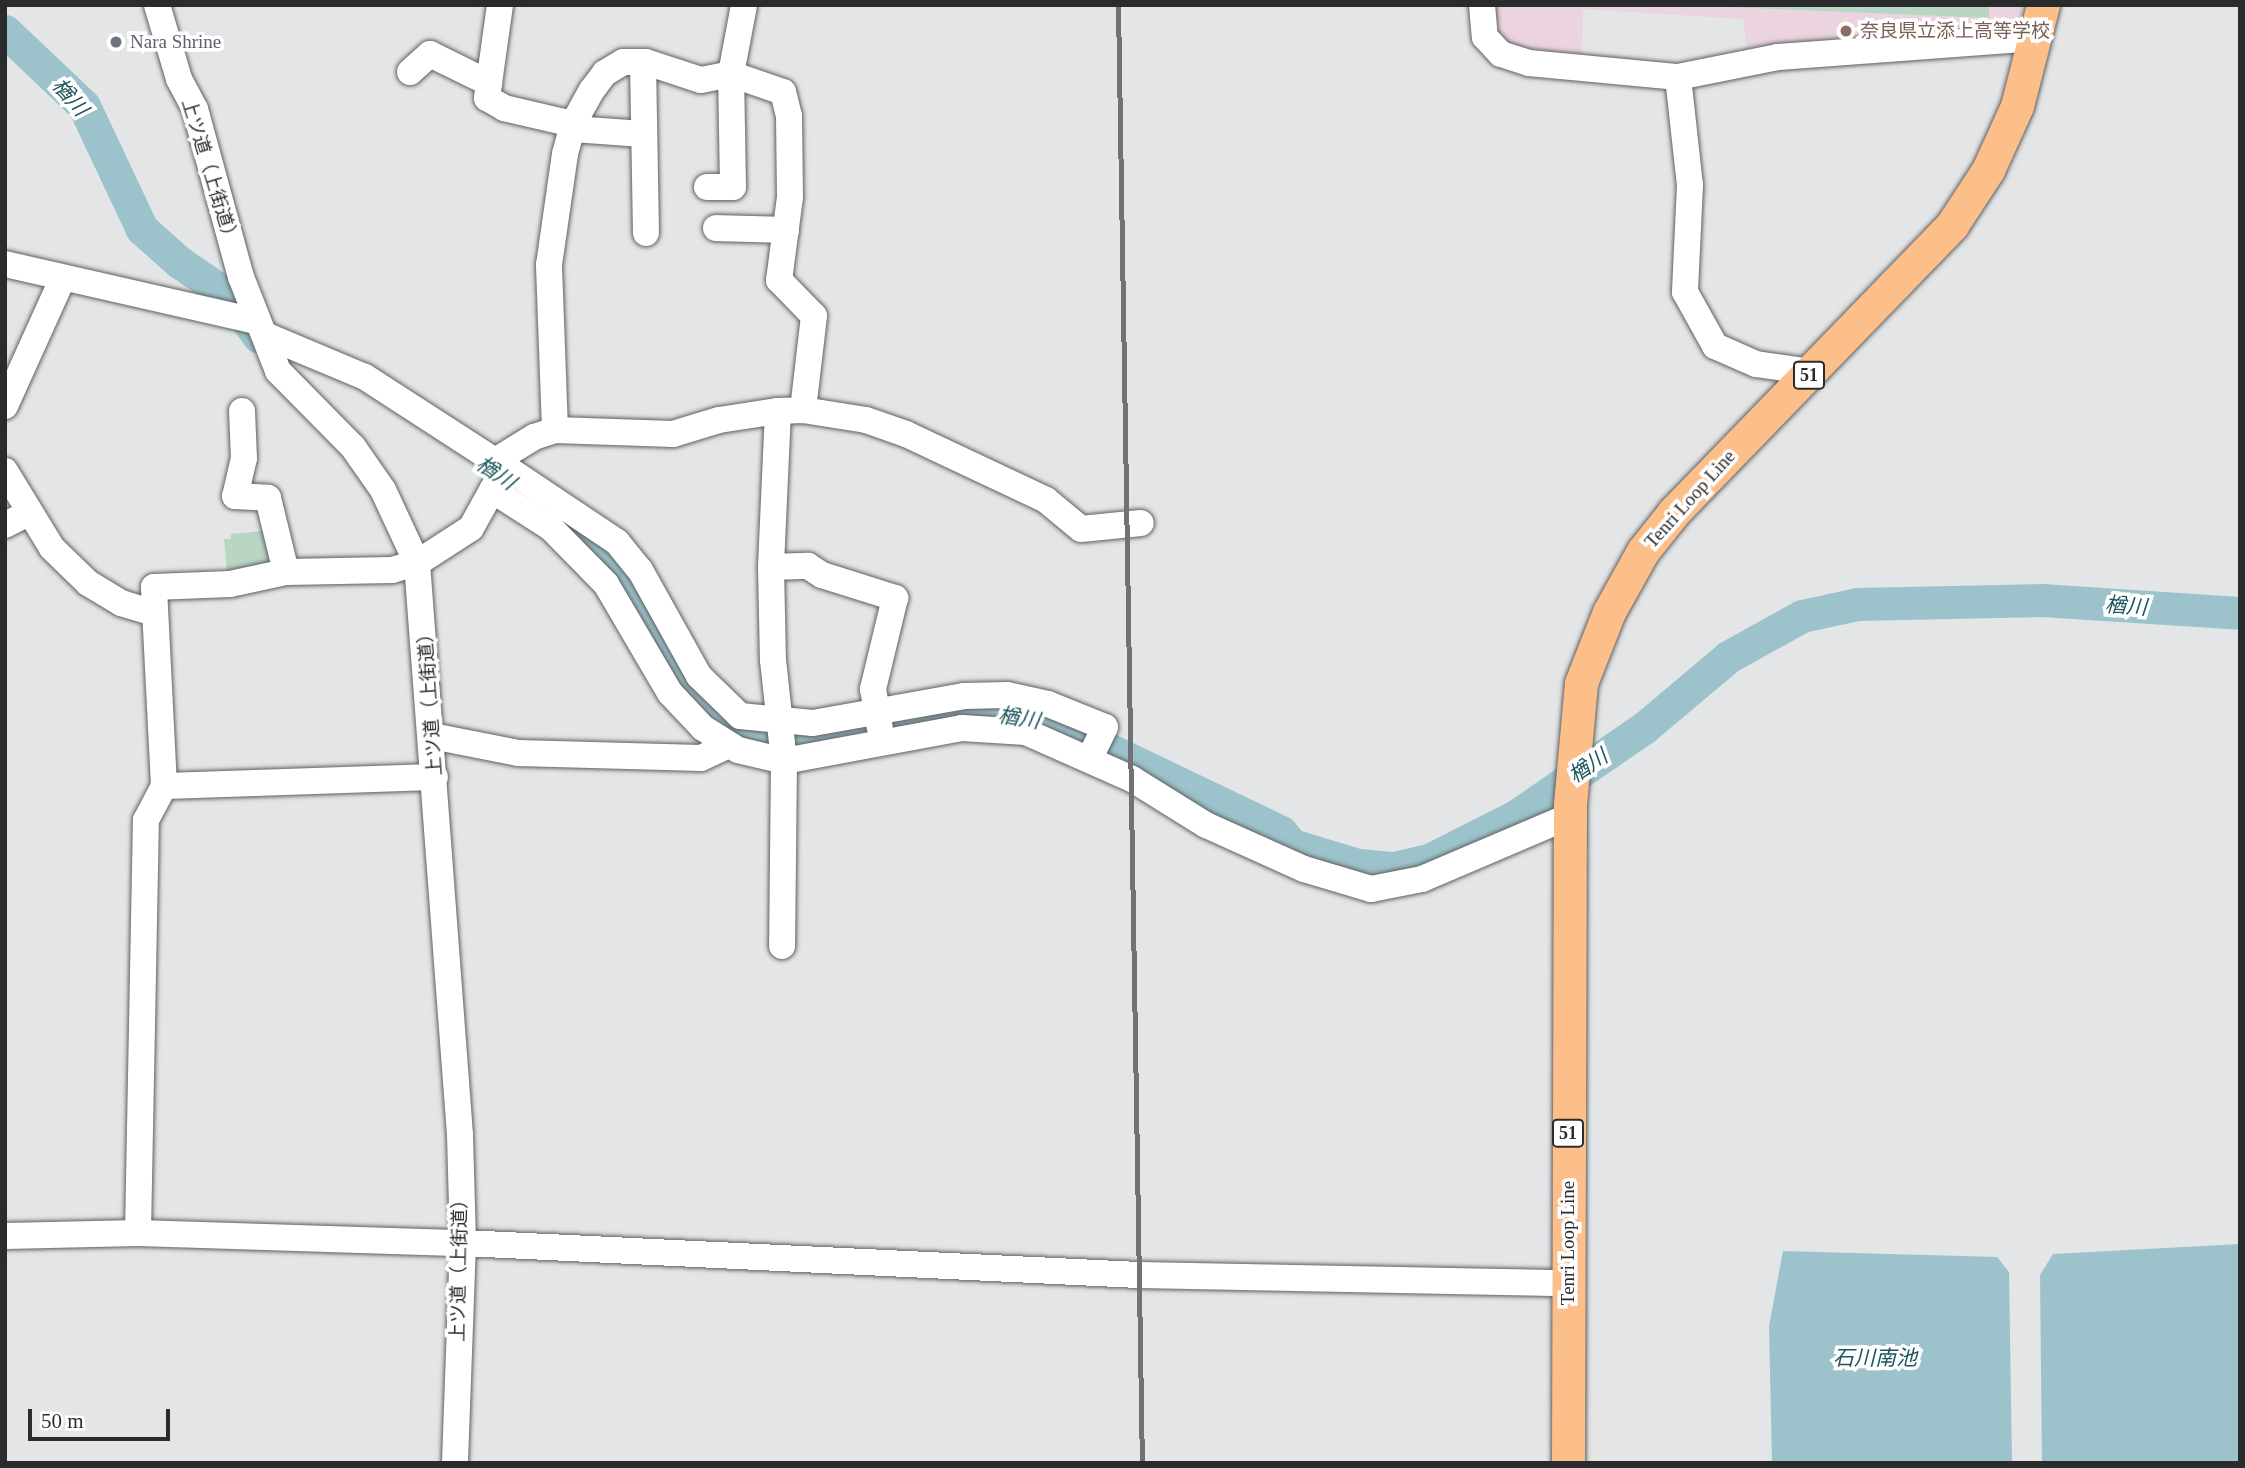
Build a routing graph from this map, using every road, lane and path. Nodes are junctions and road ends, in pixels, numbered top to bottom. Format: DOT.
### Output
graph roads {
  1 [pos="157,5"];
  2 [pos="500,5"];
  3 [pos="744,5"];
  4 [pos="1482,5"];
  5 [pos="2043,5"];
  6 [pos="2036,38"];
  7 [pos="643,62"];
  8 [pos="410,72"];
  9 [pos="731,74"];
  10 [pos="1678,77"];
  11 [pos="489,83"];
  12 [pos="573,126"];
  13 [pos="644,134"];
  14 [pos="707,187"];
  15 [pos="716,228"];
  16 [pos="786,230"];
  17 [pos="646,233"];
  18 [pos="5,264"];
  19 [pos="62,280"];
  20 [pos="261,328"];
  21 [pos="1812,372"];
  22 [pos="5,406"];
  23 [pos="791,410"];
  24 [pos="242,411"];
  25 [pos="555,430"];
  26 [pos="5,471"];
  27 [pos="498,475"];
  28 [pos="17,519"];
  29 [pos="1141,523"];
  30 [pos="417,563"];
  31 [pos="771,567"];
  32 [pos="286,572"];
  33 [pos="154,613"];
  34 [pos="876,712"];
  35 [pos="432,736"];
  36 [pos="782,743"];
  37 [pos="883,743"];
  38 [pos="729,745"];
  39 [pos="1090,758"];
  40 [pos="435,778"];
  41 [pos="164,786"];
  42 [pos="1570,810"];
  43 [pos="782,946"];
  44 [pos="138,1233"];
  45 [pos="5,1236"];
  46 [pos="463,1243"];
  47 [pos="1567,1283"];
  48 [pos="455,1463"];
  49 [pos="1568,1463"];
  1 -- 20 [label="street, 上ツ道（上街道）"];
  2 -- 11 [label="street"];
  3 -- 9 [label="street"];
  4 -- 10 [label="street"];
  5 -- 6 [label="main road, Tenri Loop Line / 51"];
  6 -- 10 [label="street"];
  6 -- 21 [label="main road, Tenri Loop Line / 51"];
  7 -- 9 [label="street"];
  7 -- 12 [label="street"];
  7 -- 13 [label="street"];
  8 -- 11 [label="street"];
  9 -- 14 [label="street"];
  9 -- 16 [label="street"];
  10 -- 21 [label="street"];
  11 -- 12 [label="street"];
  12 -- 13 [label="street"];
  12 -- 25 [label="street"];
  13 -- 17 [label="street"];
  15 -- 16 [label="street"];
  16 -- 23 [label="street"];
  18 -- 19 [label="street"];
  19 -- 20 [label="street"];
  19 -- 22 [label="street"];
  20 -- 27 [label="street"];
  20 -- 30 [label="street, 上ツ道（上街道）"];
  21 -- 42 [label="main road, Tenri Loop Line / 51"];
  23 -- 25 [label="street"];
  23 -- 29 [label="street"];
  23 -- 31 [label="street"];
  24 -- 32 [label="street"];
  25 -- 27 [label="street"];
  26 -- 28 [label="street"];
  27 -- 30 [label="street"];
  27 -- 36 [label="street"];
  27 -- 38 [label="street"];
  28 -- 33 [label="street"];
  30 -- 32 [label="street"];
  30 -- 35 [label="street, 上ツ道（上街道）"];
  31 -- 34 [label="street"];
  31 -- 36 [label="street"];
  32 -- 33 [label="street"];
  33 -- 41 [label="street"];
  34 -- 36 [label="street"];
  34 -- 37 [label="street"];
  34 -- 39 [label="street"];
  35 -- 38 [label="street"];
  35 -- 40 [label="street, 上ツ道（上街道）"];
  36 -- 37 [label="street"];
  36 -- 38 [label="street"];
  36 -- 43 [label="street"];
  37 -- 39 [label="street"];
  39 -- 42 [label="street"];
  40 -- 41 [label="street"];
  40 -- 46 [label="street, 上ツ道（上街道）"];
  41 -- 44 [label="street"];
  42 -- 47 [label="main road, Tenri Loop Line / 51"];
  44 -- 45 [label="street"];
  44 -- 46 [label="street"];
  46 -- 47 [label="street"];
  46 -- 48 [label="street, 上ツ道（上街道）"];
  47 -- 49 [label="main road, Tenri Loop Line / 51"];
}
